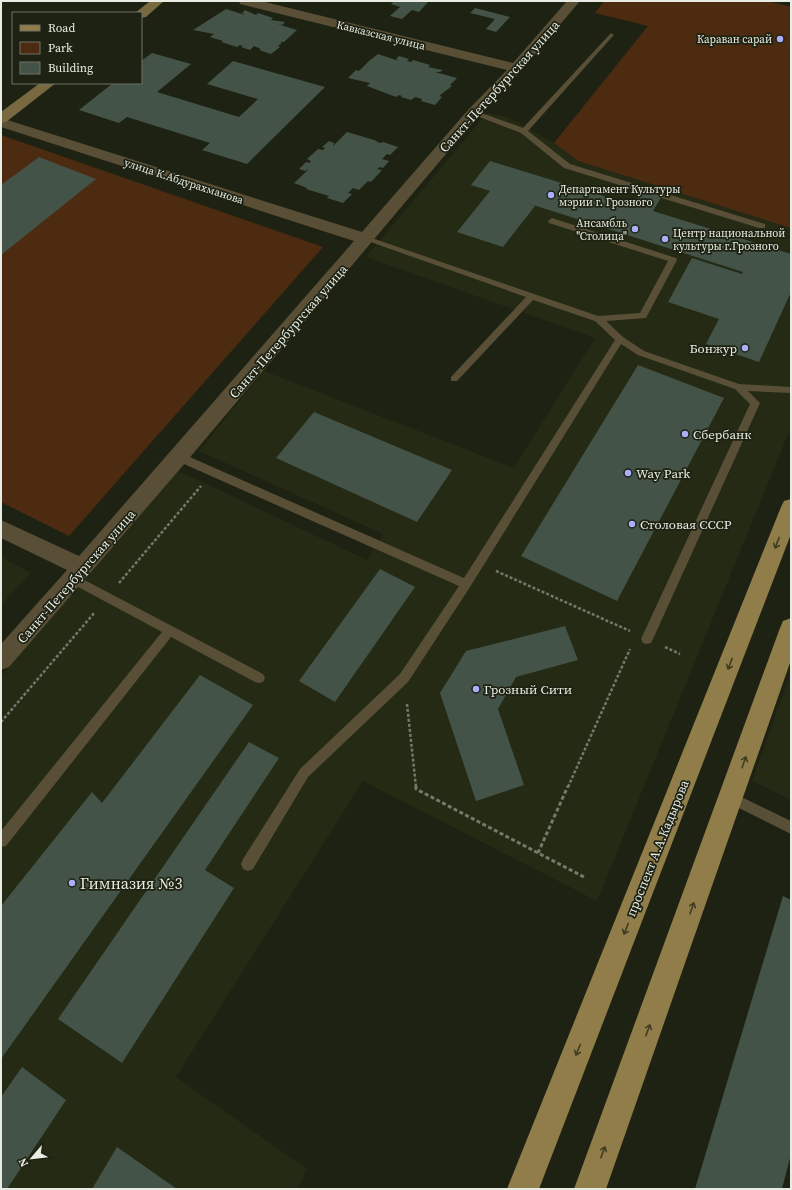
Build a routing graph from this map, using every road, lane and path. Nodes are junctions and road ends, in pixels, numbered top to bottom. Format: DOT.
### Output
graph roads {
  1 [pos="158,1"];
  2 [pos="245,1"];
  3 [pos="574,1"];
  4 [pos="142,13"];
  5 [pos="611,34"];
  6 [pos="516,68"];
  7 [pos="48,84"];
  8 [pos="473,113"];
  9 [pos="1,121"];
  10 [pos="524,131"];
  11 [pos="552,221"];
  12 [pos="762,226"];
  13 [pos="366,239"];
  14 [pos="532,296"];
  15 [pos="598,319"];
  16 [pos="620,339"];
  17 [pos="454,378"];
  18 [pos="738,387"];
  19 [pos="791,390"];
  20 [pos="179,457"];
  21 [pos="791,507"];
  22 [pos="1,528"];
  23 [pos="479,563"];
  24 [pos="78,574"];
  25 [pos="466,584"];
  26 [pos="791,628"];
  27 [pos="170,630"];
  28 [pos="636,634"];
  29 [pos="647,639"];
  30 [pos="680,654"];
  31 [pos="1,660"];
  32 [pos="259,678"];
  33 [pos="404,678"];
  34 [pos="731,798"];
  35 [pos="791,828"];
  36 [pos="1,840"];
  37 [pos="538,853"];
  38 [pos="248,864"];
  39 [pos="584,877"];
  40 [pos="523,1189"];
  41 [pos="590,1189"];
  1 -- 4 [label="main road"];
  2 -- 6 [label="street, Кавказская улица"];
  3 -- 6 [label="street, Санкт-Петербургская улица"];
  5 -- 10 [label="lane"];
  6 -- 8 [label="street, Санкт-Петербургская улица"];
  7 -- 9 [label="main road"];
  8 -- 10 [label="lane"];
  8 -- 13 [label="street, Санкт-Петербургская улица"];
  9 -- 13 [label="street, улица К.Абдурахманова"];
  10 -- 12 [label="lane"];
  11 -- 15 [label="lane"];
  13 -- 14 [label="lane"];
  13 -- 20 [label="street, Санкт-Петербургская улица"];
  14 -- 15 [label="lane"];
  14 -- 17 [label="lane"];
  15 -- 16 [label="lane"];
  16 -- 18 [label="lane"];
  16 -- 23 [label="lane"];
  18 -- 19 [label="lane"];
  18 -- 29 [label="lane"];
  20 -- 24 [label="street, Санкт-Петербургская улица"];
  20 -- 25 [label="lane"];
  21 -- 40 [label="main road, проспект А.А.Кадырова, one-way"];
  22 -- 24 [label="street"];
  23 -- 25 [label="lane"];
  23 -- 28 [label="path"];
  24 -- 27 [label="lane"];
  24 -- 31 [label="street, Санкт-Петербургская улица"];
  25 -- 33 [label="lane"];
  34 -- 26 [label="main road, one-way"];
  27 -- 32 [label="lane"];
  27 -- 36 [label="lane"];
  28 -- 29 [label="path"];
  28 -- 37 [label="path"];
  29 -- 30 [label="path"];
  33 -- 37 [label="path"];
  33 -- 38 [label="lane"];
  34 -- 35 [label="lane"];
  41 -- 34 [label="main road, one-way"];
  37 -- 39 [label="path"];
}
